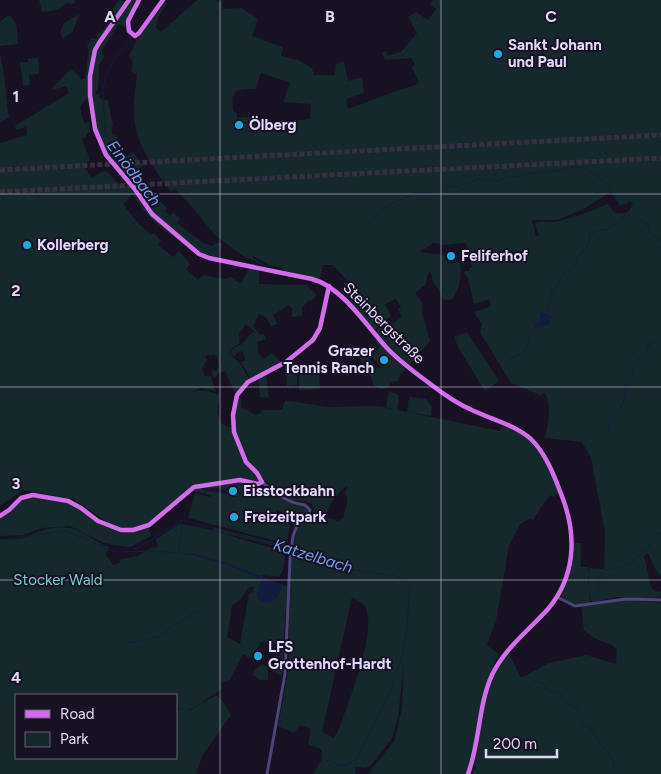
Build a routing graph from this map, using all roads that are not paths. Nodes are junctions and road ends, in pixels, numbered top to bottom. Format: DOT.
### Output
graph roads {
  1 [pos="129,0"];
  2 [pos="139,0"];
  3 [pos="163,0"];
  4 [pos="329,286"];
  5 [pos="262,482"];
  6 [pos="0,516"];
  7 [pos="557,596"];
  8 [pos="660,599"];
  9 [pos="267,774"];
  10 [pos="468,774"];
  1 -- 4 [label="main road, Steinbergstraße"];
  2 -- 3 [label="main road"];
  4 -- 5 [label="main road"];
  4 -- 7 [label="main road, Steinbergstraße"];
  5 -- 6 [label="main road"];
  5 -- 9 [label="street"];
  7 -- 8 [label="street"];
  7 -- 10 [label="main road, Steinbergstraße"];
}
